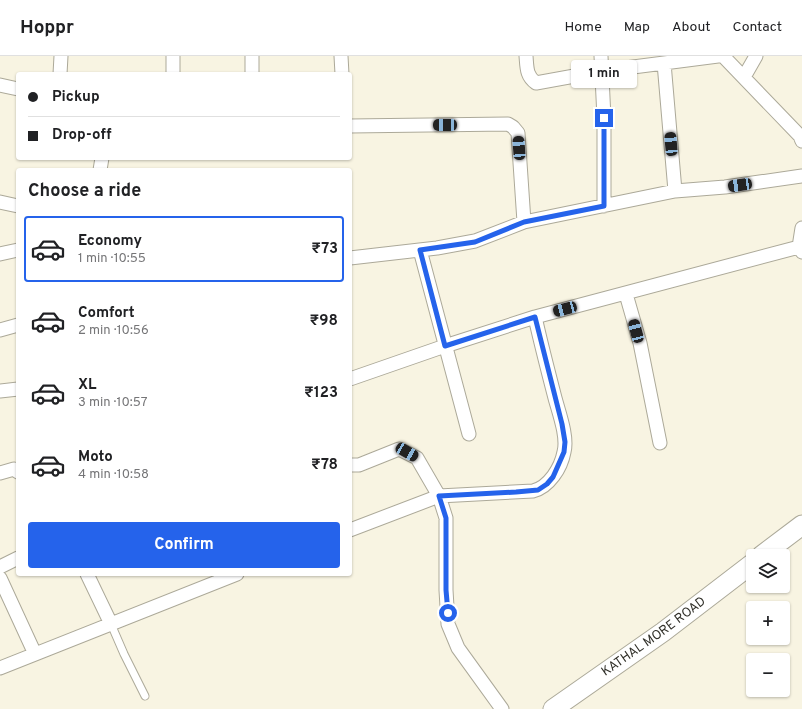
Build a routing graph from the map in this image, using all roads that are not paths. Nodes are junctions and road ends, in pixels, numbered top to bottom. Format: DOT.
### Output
graph roads {
  1 [pos="61,56"];
  2 [pos="173,56"];
  3 [pos="252,56"];
  4 [pos="341,56"];
  5 [pos="526,56"];
  6 [pos="601,56"];
  7 [pos="718,56"];
  8 [pos="724,56"];
  9 [pos="756,56"];
  10 [pos="688,58"];
  11 [pos="664,63"];
  12 [pos="602,71"];
  13 [pos="60,72"];
  14 [pos="173,72"];
  15 [pos="252,72"];
  16 [pos="342,72"];
  17 [pos="744,77"];
  18 [pos="0,86"];
  19 [pos="16,89"];
  20 [pos="352,126"];
  21 [pos="802,141"];
  22 [pos="802,176"];
  23 [pos="675,191"];
  24 [pos="0,202"];
  25 [pos="16,206"];
  26 [pos="604,206"];
  27 [pos="524,222"];
  28 [pos="802,228"];
  29 [pos="801,249"];
  30 [pos="16,250"];
  31 [pos="420,250"];
  32 [pos="0,254"];
  33 [pos="352,258"];
  34 [pos="626,294"];
  35 [pos="535,317"];
  36 [pos="16,326"];
  37 [pos="0,330"];
  38 [pos="445,346"];
  39 [pos="352,378"];
  40 [pos="16,389"];
  41 [pos="0,391"];
  42 [pos="469,434"];
  43 [pos="660,443"];
  44 [pos="352,465"];
  45 [pos="16,470"];
  46 [pos="0,474"];
  47 [pos="439,496"];
  48 [pos="802,525"];
  49 [pos="352,529"];
  50 [pos="770,549"];
  51 [pos="16,559"];
  52 [pos="0,567"];
  53 [pos="746,567"];
  54 [pos="88,576"];
  55 [pos="226,576"];
  56 [pos="0,578"];
  57 [pos="209,579"];
  58 [pos="111,624"];
  59 [pos="35,654"];
  60 [pos="0,668"];
  61 [pos="145,696"];
  62 [pos="557,708"];
  63 [pos="502,709"];
  1 -- 13 [label="street"];
  2 -- 14 [label="street"];
  3 -- 15 [label="street"];
  4 -- 16 [label="street"];
  5 -- 12 [label="street"];
  6 -- 12 [label="street"];
  7 -- 10 [label="street"];
  8 -- 17 [label="street"];
  9 -- 17 [label="street"];
  10 -- 11 [label="street"];
  11 -- 12 [label="street"];
  11 -- 23 [label="street"];
  12 -- 26 [label="street"];
  17 -- 21 [label="street"];
  18 -- 19 [label="street"];
  20 -- 27 [label="street"];
  22 -- 23 [label="street"];
  23 -- 26 [label="street"];
  24 -- 25 [label="street"];
  26 -- 27 [label="street"];
  27 -- 31 [label="street"];
  28 -- 29 [label="street"];
  29 -- 34 [label="street"];
  30 -- 32 [label="street"];
  31 -- 33 [label="street"];
  31 -- 38 [label="street"];
  34 -- 35 [label="street"];
  34 -- 43 [label="street"];
  35 -- 38 [label="street"];
  35 -- 47 [label="street"];
  36 -- 37 [label="street"];
  38 -- 39 [label="street"];
  38 -- 42 [label="street"];
  40 -- 41 [label="street"];
  44 -- 47 [label="street"];
  45 -- 46 [label="street"];
  47 -- 49 [label="street"];
  47 -- 63 [label="street"];
  48 -- 50 [label="main road"];
  51 -- 52 [label="street"];
  53 -- 62 [label="main road, KATHAL MORE ROAD"];
  54 -- 58 [label="street"];
  55 -- 57 [label="street"];
  56 -- 59 [label="street"];
  57 -- 58 [label="street"];
  58 -- 59 [label="street"];
  58 -- 61 [label="lane"];
  59 -- 60 [label="street"];
}
